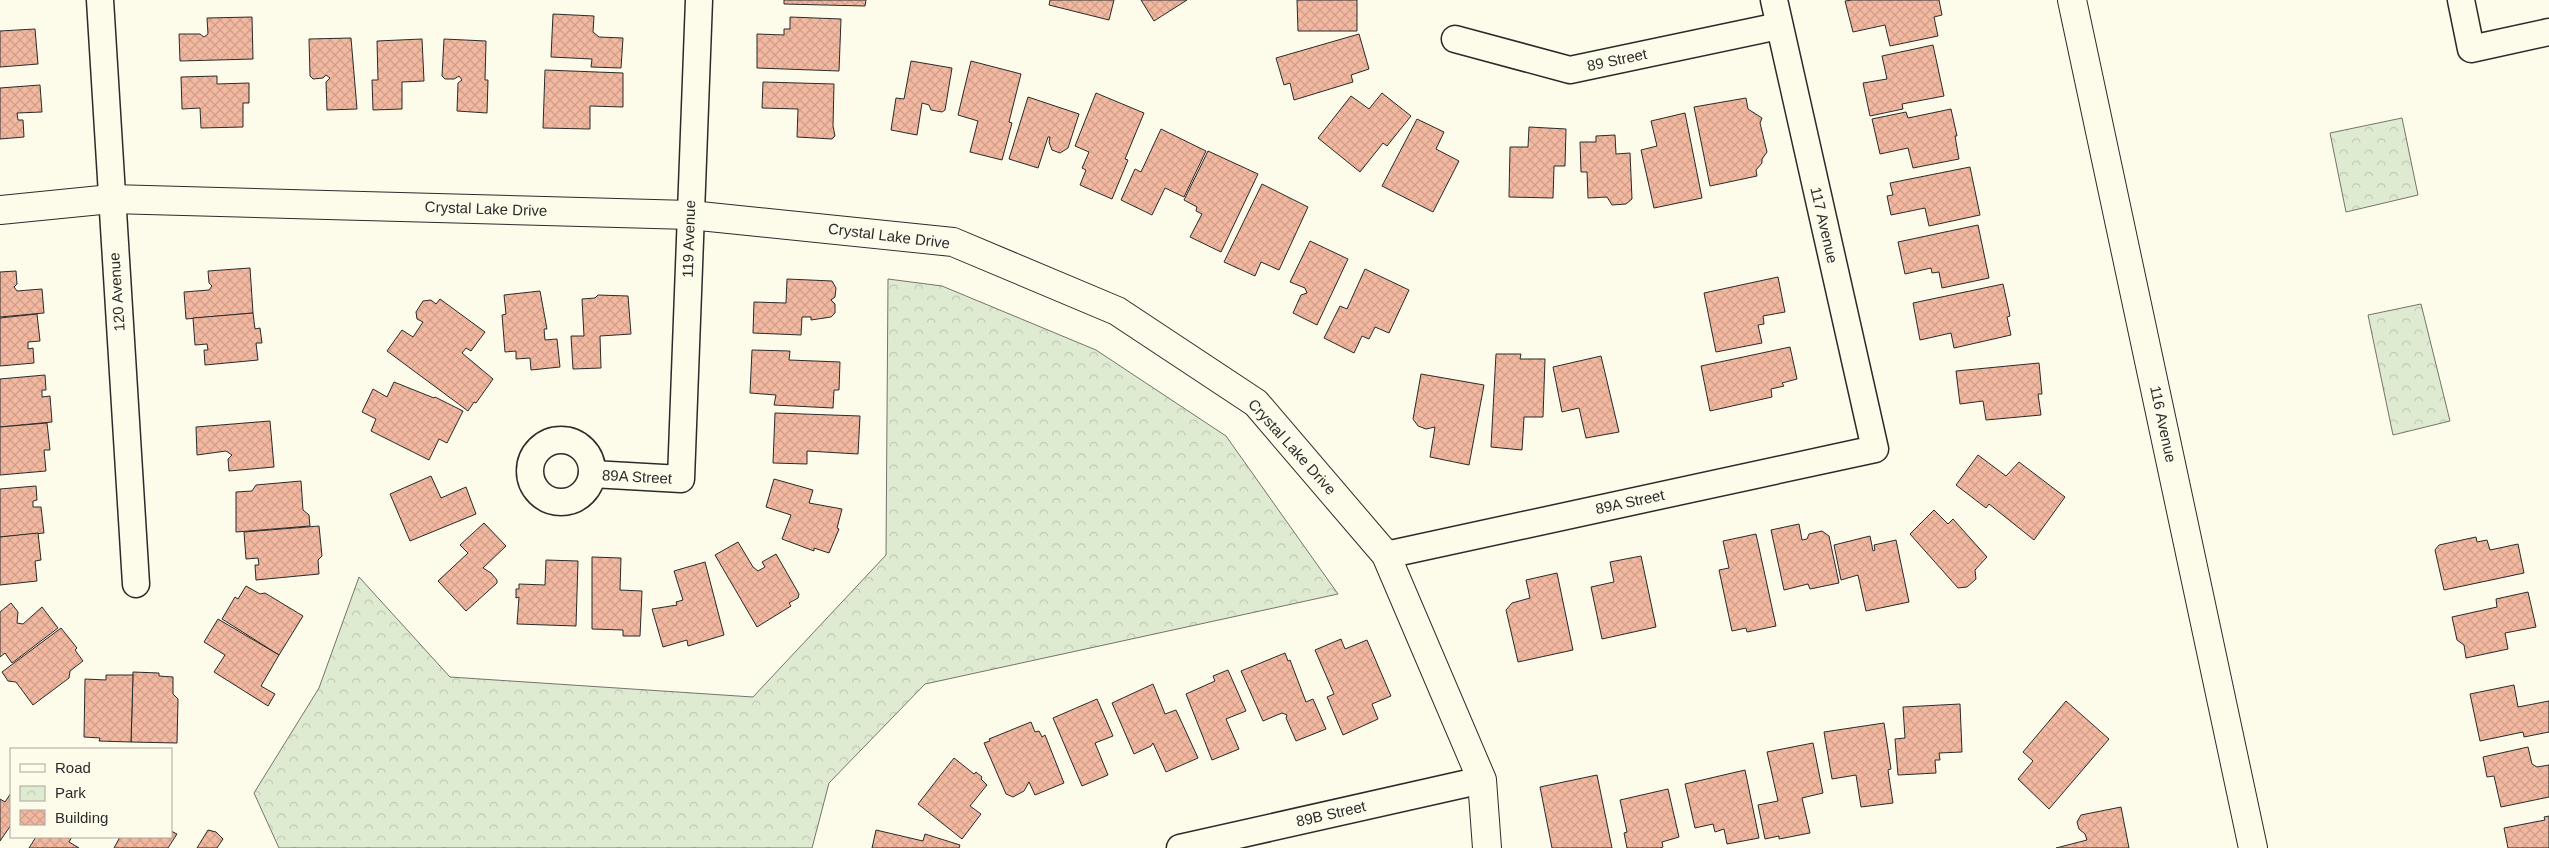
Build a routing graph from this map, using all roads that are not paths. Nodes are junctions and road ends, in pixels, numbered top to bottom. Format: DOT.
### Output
graph roads {
  1 [pos="100,0"];
  2 [pos="699,0"];
  3 [pos="1774,0"];
  4 [pos="2072,0"];
  5 [pos="2461,0"];
  6 [pos="1779,26"];
  7 [pos="2549,32"];
  8 [pos="1455,39"];
  9 [pos="111,199"];
  10 [pos="0,210"];
  11 [pos="690,214"];
  12 [pos="1875,449"];
  13 [pos="592,474"];
  14 [pos="682,479"];
  15 [pos="1386,555"];
  16 [pos="136,584"];
  17 [pos="1482,780"];
  18 [pos="1180,848"];
  19 [pos="1487,848"];
  20 [pos="2253,848"];
  1 -- 9 [label="street, 120 Avenue"];
  2 -- 11 [label="street, 119 Avenue"];
  3 -- 6 [label="street, 117 Avenue"];
  4 -- 20 [label="street, 116 Avenue"];
  5 -- 7 [label="street"];
  6 -- 8 [label="street, 89 Street"];
  6 -- 12 [label="street, 117 Avenue"];
  9 -- 10 [label="street, Crystal Lake Drive"];
  9 -- 11 [label="street, Crystal Lake Drive"];
  9 -- 16 [label="street, 120 Avenue"];
  11 -- 14 [label="street, 119 Avenue"];
  11 -- 15 [label="street, Crystal Lake Drive"];
  12 -- 15 [label="street, 89A Street"];
  13 -- 14 [label="street, 89A Street"];
  15 -- 17 [label="street, Crystal Lake Drive"];
  17 -- 18 [label="street, 89B Street"];
  17 -- 19 [label="street, Crystal Lake Drive"];
}
